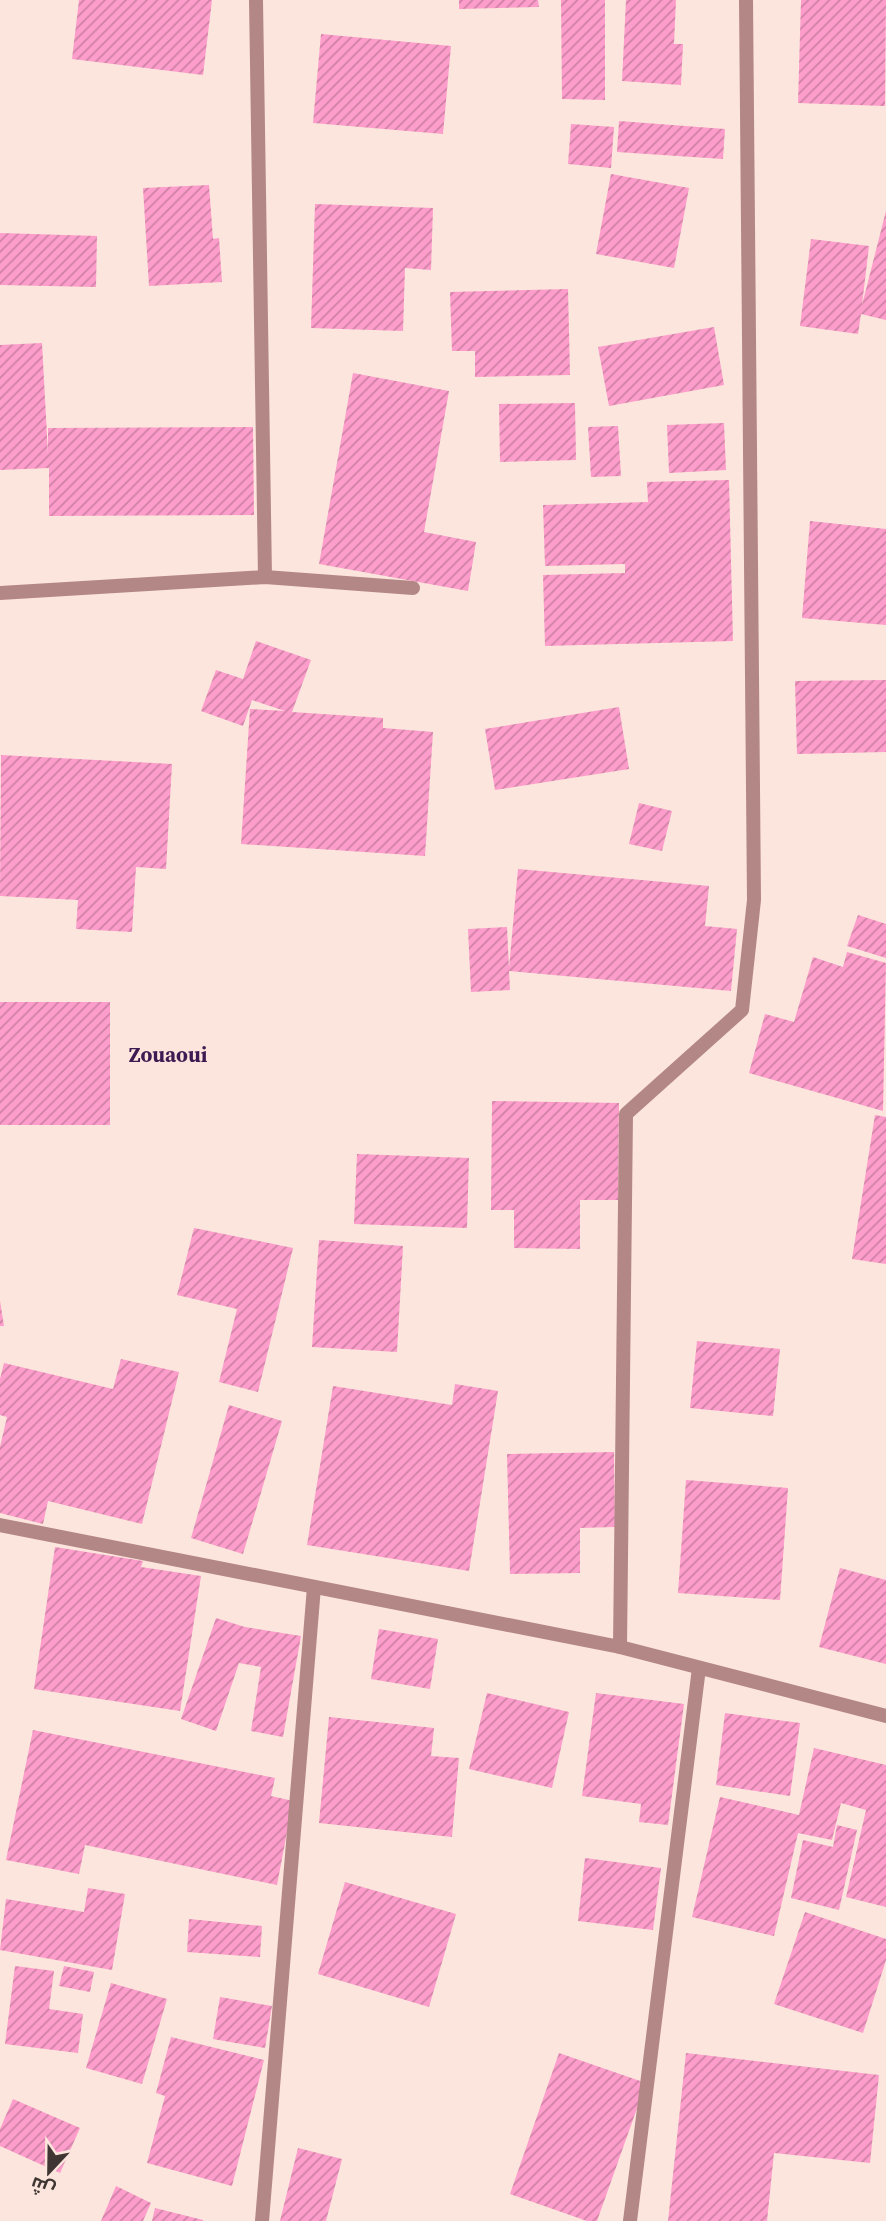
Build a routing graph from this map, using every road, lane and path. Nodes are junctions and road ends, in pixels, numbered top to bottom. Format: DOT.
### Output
graph roads {
  1 [pos="256,0"];
  2 [pos="746,0"];
  3 [pos="265,577"];
  4 [pos="413,588"];
  5 [pos="0,593"];
  6 [pos="0,1525"];
  7 [pos="314,1587"];
  8 [pos="620,1647"];
  9 [pos="699,1668"];
  10 [pos="886,1716"];
  11 [pos="262,2221"];
  12 [pos="630,2221"];
  1 -- 3 [label="street"];
  2 -- 8 [label="street"];
  3 -- 4 [label="street"];
  3 -- 5 [label="street"];
  6 -- 7 [label="street"];
  7 -- 8 [label="street"];
  7 -- 11 [label="street"];
  8 -- 9 [label="street"];
  9 -- 10 [label="street"];
  9 -- 12 [label="street"];
}
